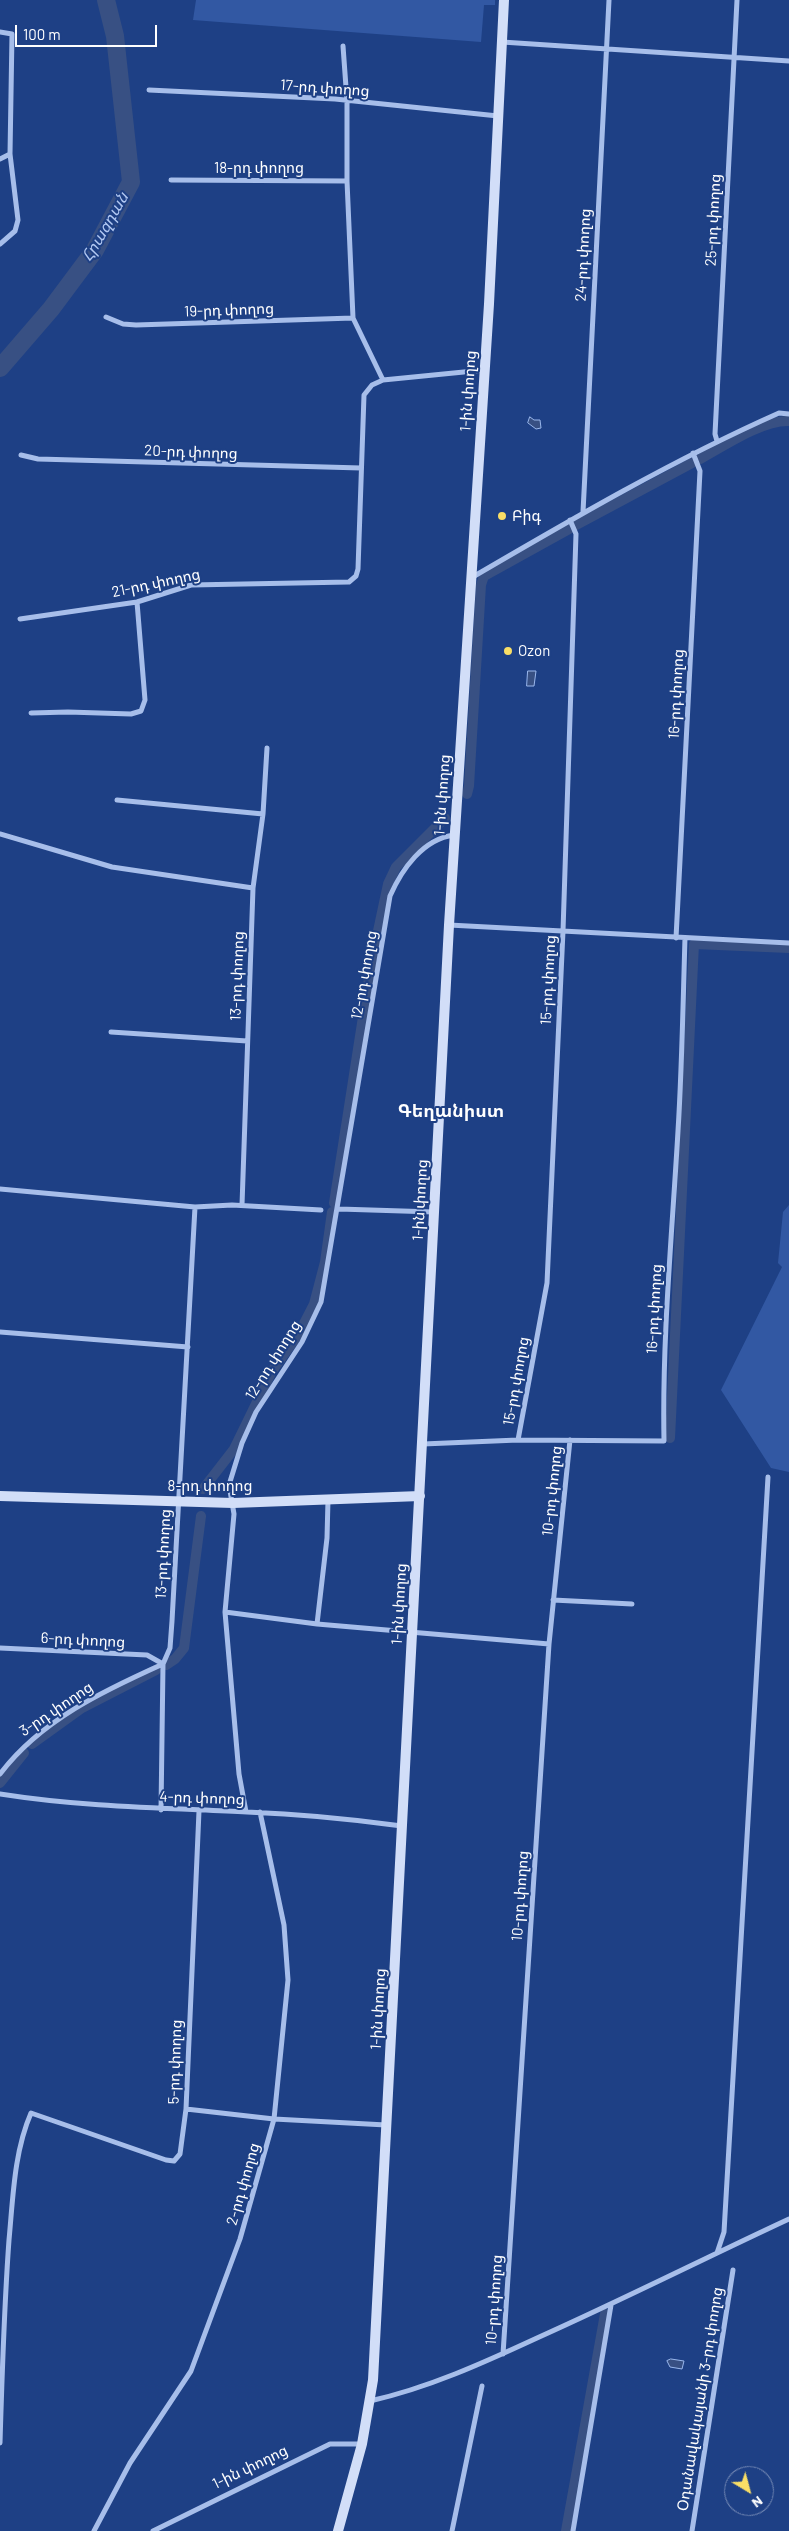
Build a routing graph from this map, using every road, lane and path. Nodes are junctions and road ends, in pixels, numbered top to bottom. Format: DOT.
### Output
graph roads {
  1 [pos="504,0"];
  2 [pos="610,0"];
  3 [pos="737,0"];
  4 [pos="0,32"];
  5 [pos="502,42"];
  6 [pos="343,46"];
  7 [pos="607,49"];
  8 [pos="734,58"];
  9 [pos="789,61"];
  10 [pos="149,90"];
  11 [pos="348,101"];
  12 [pos="498,116"];
  13 [pos="10,154"];
  14 [pos="0,159"];
  15 [pos="171,180"];
  16 [pos="347,181"];
  17 [pos="0,244"];
  18 [pos="106,317"];
  19 [pos="353,318"];
  20 [pos="484,370"];
  21 [pos="383,380"];
  22 [pos="789,414"];
  23 [pos="717,441"];
  24 [pos="693,453"];
  25 [pos="21,455"];
  26 [pos="361,468"];
  27 [pos="583,512"];
  28 [pos="570,520"];
  29 [pos="471,578"];
  30 [pos="137,602"];
  31 [pos="20,619"];
  32 [pos="31,713"];
  33 [pos="267,748"];
  34 [pos="117,800"];
  35 [pos="263,814"];
  36 [pos="0,834"];
  37 [pos="455,835"];
  38 [pos="253,888"];
  39 [pos="449,925"];
  40 [pos="563,931"];
  41 [pos="676,938"];
  42 [pos="685,938"];
  43 [pos="789,942"];
  44 [pos="111,1032"];
  45 [pos="247,1042"];
  46 [pos="0,1189"];
  47 [pos="242,1205"];
  48 [pos="195,1207"];
  49 [pos="338,1209"];
  50 [pos="321,1210"];
  51 [pos="434,1212"];
  52 [pos="0,1332"];
  53 [pos="188,1347"];
  54 [pos="518,1440"];
  55 [pos="570,1440"];
  56 [pos="423,1444"];
  57 [pos="768,1477"];
  58 [pos="0,1496"];
  59 [pos="420,1496"];
  60 [pos="328,1500"];
  61 [pos="178,1502"];
  62 [pos="233,1503"];
  63 [pos="553,1600"];
  64 [pos="632,1604"];
  65 [pos="225,1612"];
  66 [pos="318,1624"];
  67 [pos="412,1631"];
  68 [pos="549,1644"];
  69 [pos="0,1648"];
  70 [pos="163,1664"];
  71 [pos="0,1774"];
  72 [pos="0,1794"];
  73 [pos="161,1810"];
  74 [pos="199,1811"];
  75 [pos="246,1812"];
  76 [pos="260,1812"];
  77 [pos="403,1826"];
  78 [pos="186,2109"];
  79 [pos="274,2119"];
  80 [pos="387,2125"];
  81 [pos="789,2219"];
  82 [pos="717,2252"];
  83 [pos="733,2270"];
  84 [pos="611,2305"];
  85 [pos="503,2354"];
  86 [pos="482,2386"];
  87 [pos="370,2401"];
  88 [pos="0,2443"];
  89 [pos="362,2444"];
  90 [pos="94,2531"];
  91 [pos="153,2531"];
  92 [pos="338,2531"];
  93 [pos="452,2531"];
  94 [pos="573,2531"];
  95 [pos="692,2531"];
  1 -- 5 [label="main road, 1-ին փողոց"];
  2 -- 7 [label="street, 24-րդ փողոց"];
  3 -- 8 [label="street, 25-րդ փողոց"];
  4 -- 13 [label="street"];
  5 -- 7 [label="street"];
  5 -- 12 [label="main road, 1-ին փողոց"];
  6 -- 11 [label="street"];
  7 -- 8 [label="street"];
  7 -- 27 [label="street, 24-րդ փողոց"];
  8 -- 9 [label="street"];
  8 -- 23 [label="street, 25-րդ փողոց"];
  10 -- 11 [label="street, 17-րդ փողոց"];
  11 -- 12 [label="street, 17-րդ փողոց"];
  11 -- 16 [label="street"];
  12 -- 20 [label="main road, 1-ին փողոց"];
  13 -- 14 [label="street"];
  13 -- 17 [label="street"];
  15 -- 16 [label="street, 18-րդ փողոց"];
  16 -- 19 [label="street"];
  18 -- 19 [label="street, 19-րդ փողոց"];
  19 -- 21 [label="street"];
  20 -- 21 [label="street"];
  20 -- 29 [label="main road, 1-ին փողոց"];
  21 -- 26 [label="street"];
  22 -- 23 [label="street"];
  23 -- 24 [label="street"];
  24 -- 27 [label="street"];
  24 -- 41 [label="street, 16-րդ փողոց"];
  25 -- 26 [label="street, 20-րդ փողոց"];
  26 -- 30 [label="street, 21-րդ փողոց"];
  27 -- 28 [label="street"];
  28 -- 29 [label="street"];
  28 -- 40 [label="street, 15-րդ փողոց"];
  29 -- 37 [label="main road, 1-ին փողոց"];
  30 -- 31 [label="street, 21-րդ փողոց"];
  30 -- 32 [label="street"];
  33 -- 35 [label="street, 13-րդ փողոց"];
  34 -- 35 [label="street"];
  35 -- 38 [label="street, 13-րդ փողոց"];
  36 -- 38 [label="street"];
  37 -- 39 [label="main road, 1-ին փողոց"];
  37 -- 49 [label="street, 12-րդ փողոց"];
  38 -- 45 [label="street, 13-րդ փողոց"];
  39 -- 40 [label="street"];
  39 -- 51 [label="main road, 1-ին փողոց"];
  40 -- 41 [label="street"];
  40 -- 54 [label="street, 15-րդ փողոց"];
  41 -- 42 [label="street"];
  42 -- 43 [label="street"];
  42 -- 55 [label="street, 16-րդ փողոց"];
  44 -- 45 [label="street"];
  45 -- 47 [label="street, 13-րդ փողոց"];
  46 -- 48 [label="street"];
  47 -- 48 [label="street"];
  47 -- 50 [label="street"];
  48 -- 53 [label="street, 13-րդ փողոց"];
  49 -- 51 [label="street"];
  49 -- 62 [label="street, 12-րդ փողոց"];
  51 -- 56 [label="main road, 1-ին փողոց"];
  52 -- 53 [label="street"];
  53 -- 61 [label="street, 13-րդ փողոց"];
  54 -- 55 [label="street, 16-րդ փողոց"];
  54 -- 56 [label="street, 16-րդ փողոց"];
  55 -- 63 [label="street, 10-րդ փողոց"];
  56 -- 59 [label="main road, 1-ին փողոց"];
  57 -- 82 [label="street"];
  58 -- 61 [label="main road, 8-րդ փողոց"];
  59 -- 60 [label="main road, 8-րդ փողոց"];
  59 -- 67 [label="main road, 1-ին փողոց"];
  60 -- 62 [label="main road, 8-րդ փողոց"];
  60 -- 66 [label="street"];
  61 -- 62 [label="main road, 8-րդ փողոց"];
  61 -- 70 [label="street, 13-րդ փողոց"];
  62 -- 65 [label="street, 12-րդ փողոց"];
  63 -- 64 [label="street"];
  63 -- 68 [label="street, 10-րդ փողոց"];
  65 -- 66 [label="street"];
  65 -- 75 [label="street, 12-րդ փողոց"];
  66 -- 67 [label="street"];
  67 -- 68 [label="street"];
  67 -- 77 [label="main road, 1-ին փողոց"];
  68 -- 85 [label="street, 10-րդ փողոց"];
  69 -- 70 [label="street, 6-րդ փողոց"];
  70 -- 71 [label="street, 3-րդ փողոց"];
  70 -- 73 [label="street, 13-րդ փողոց"];
  72 -- 73 [label="street, 4-րդ փողոց"];
  73 -- 74 [label="street, 4-րդ փողոց"];
  74 -- 75 [label="street, 4-րդ փողոց"];
  74 -- 78 [label="street, 5-րդ փողոց"];
  75 -- 76 [label="street, 4-րդ փողոց"];
  76 -- 77 [label="street, 4-րդ փողոց"];
  76 -- 79 [label="street, 2-րդ փողոց"];
  77 -- 80 [label="main road, 1-ին փողոց"];
  78 -- 79 [label="street"];
  78 -- 88 [label="street, 5-րդ փողոց"];
  79 -- 80 [label="street"];
  79 -- 90 [label="street, 2-րդ փողոց"];
  80 -- 87 [label="main road, 1-ին փողոց"];
  81 -- 82 [label="street"];
  82 -- 84 [label="street"];
  83 -- 95 [label="street, Օդանավակայանի 3-րդ փողոց"];
  84 -- 85 [label="street"];
  84 -- 94 [label="street"];
  85 -- 87 [label="street"];
  86 -- 93 [label="street"];
  87 -- 89 [label="main road, 1-ին փողոց"];
  89 -- 91 [label="street, 1-ին փողոց"];
  89 -- 92 [label="main road, 1-ին փողոց"];
}
